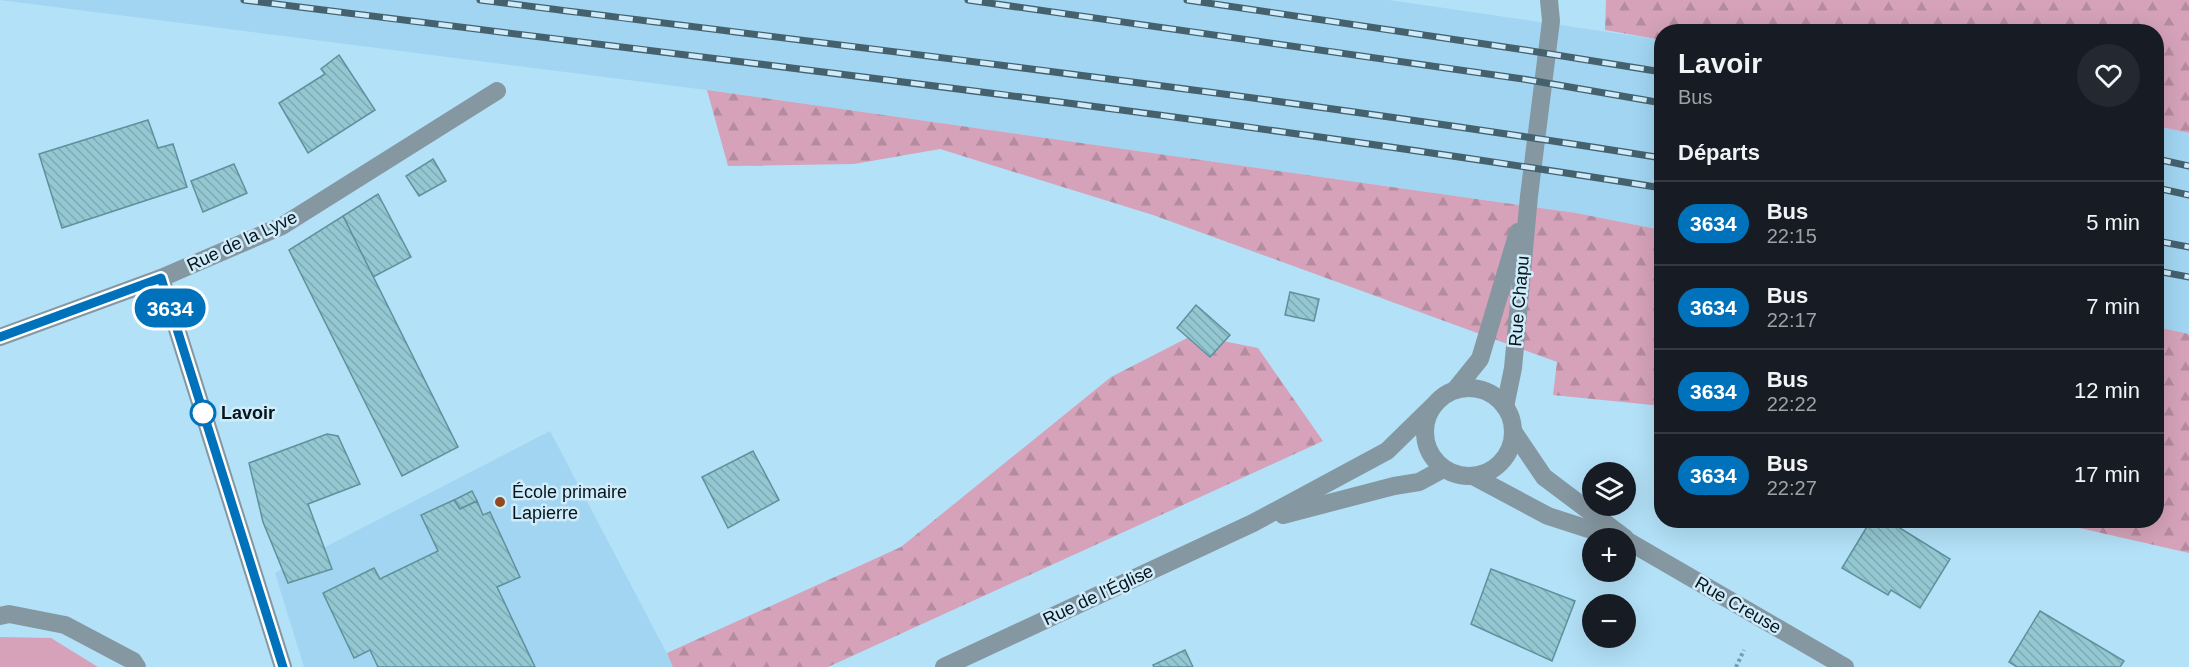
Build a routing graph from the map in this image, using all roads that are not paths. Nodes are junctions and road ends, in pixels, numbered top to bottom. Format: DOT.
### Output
graph roads {
  1 [pos="1549,0"];
  2 [pos="497,91"];
  3 [pos="1529,196"];
  4 [pos="161,278"];
  5 [pos="0,337"];
  6 [pos="1455,390"];
  7 [pos="1433,406"];
  8 [pos="1505,407"];
  9 [pos="1514,431"];
  10 [pos="1443,469"];
  11 [pos="1475,477"];
  12 [pos="1253,523"];
  13 [pos="1586,528"];
  14 [pos="1610,528"];
  15 [pos="1636,546"];
  16 [pos="0,616"];
  17 [pos="137,667"];
  18 [pos="283,667"];
  19 [pos="944,667"];
  20 [pos="1845,667"];
  1 -- 3 [label="street, Rue Chapu"];
  2 -- 4 [label="street, Rue de la Lyve"];
  3 -- 6 [label="street, Rue Chapu"];
  3 -- 8 [label="street, Rue Chapu"];
  4 -- 5 [label="street, Rue de la Lyve"];
  4 -- 18 [label="street"];
  6 -- 7 [label="street"];
  6 -- 8 [label="street"];
  7 -- 10 [label="street"];
  7 -- 12 [label="street, Rue de l'Église"];
  8 -- 9 [label="street"];
  9 -- 11 [label="street"];
  9 -- 14 [label="street, Rue Creuse"];
  10 -- 11 [label="street"];
  10 -- 12 [label="street, Rue de l'Église"];
  11 -- 13 [label="street, Rue Creuse"];
  12 -- 19 [label="street, Rue de l'Église"];
  15 -- 20 [label="street, Rue Creuse"];
  16 -- 17 [label="street"];
}
